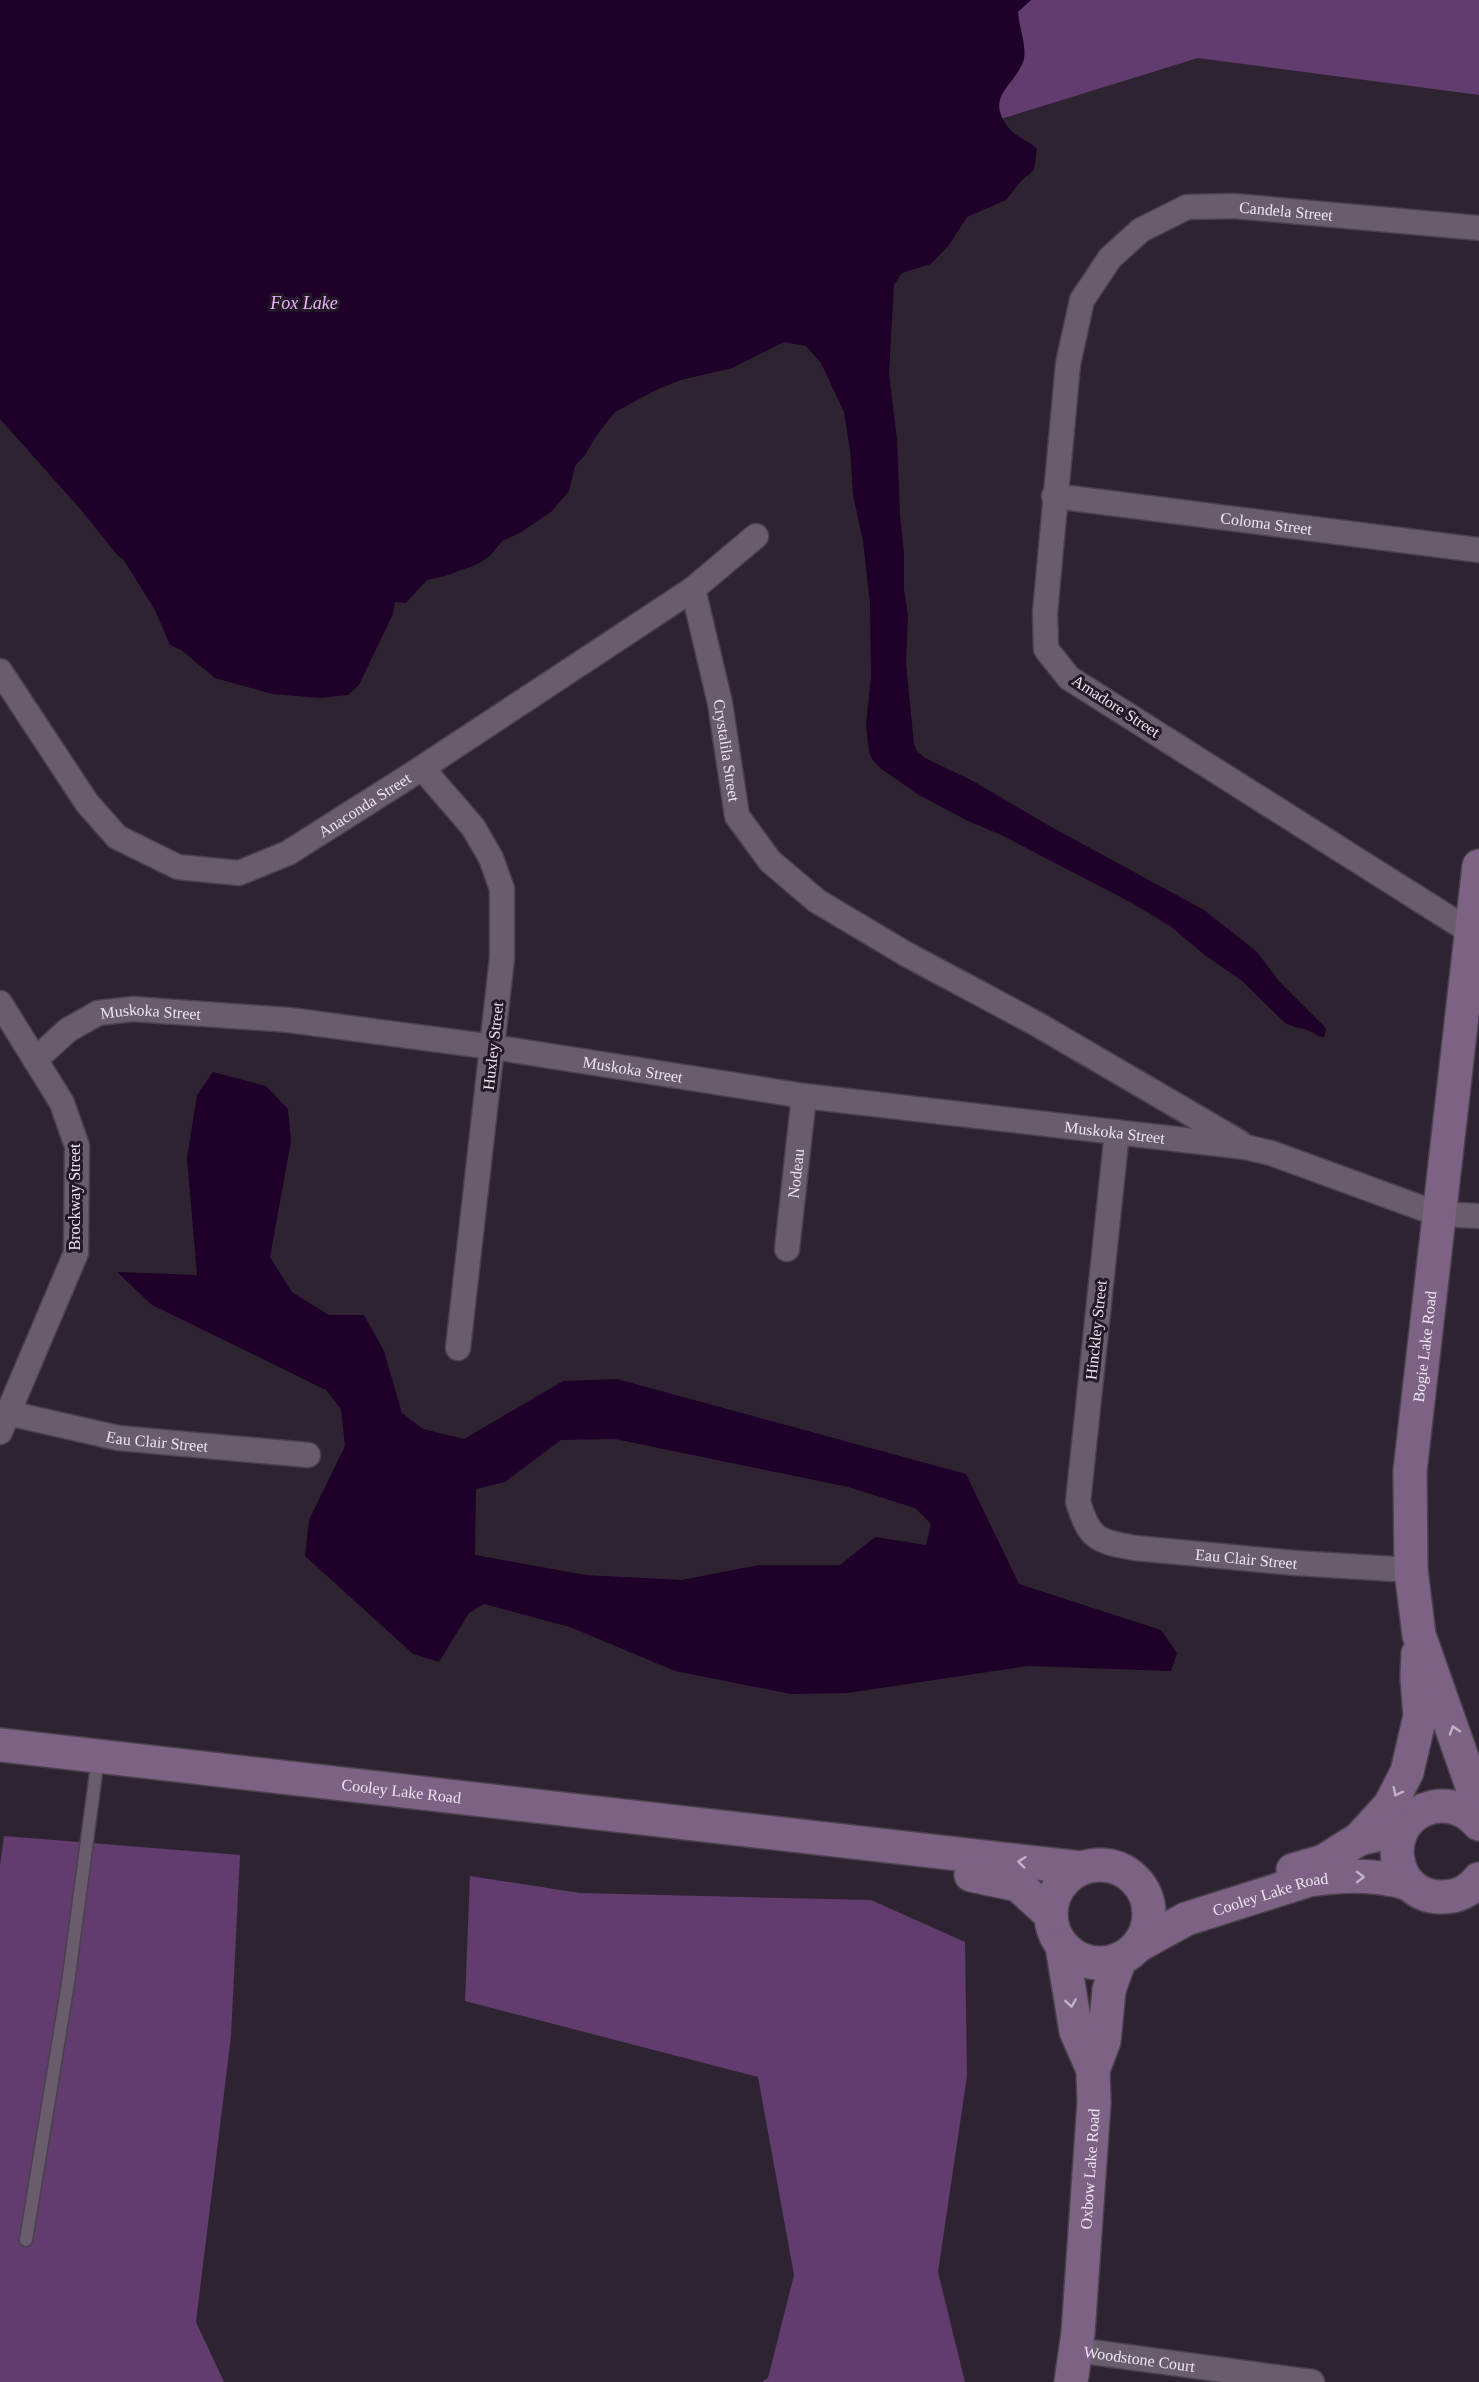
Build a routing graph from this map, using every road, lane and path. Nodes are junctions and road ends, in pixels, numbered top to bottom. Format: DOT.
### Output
graph roads {
  1 [pos="1479,228"];
  2 [pos="1110,258"];
  3 [pos="1054,496"];
  4 [pos="756,536"];
  5 [pos="1479,550"];
  6 [pos="693,589"];
  7 [pos="0,670"];
  8 [pos="422,768"];
  9 [pos="1479,866"];
  10 [pos="864,929"];
  11 [pos="1471,932"];
  12 [pos="0,1003"];
  13 [pos="494,1047"];
  14 [pos="35,1060"];
  15 [pos="804,1096"];
  16 [pos="1117,1132"];
  17 [pos="1245,1146"];
  18 [pos="1438,1214"];
  19 [pos="1479,1216"];
  20 [pos="787,1249"];
  21 [pos="458,1348"];
  22 [pos="4,1423"];
  23 [pos="308,1455"];
  24 [pos="1086,1527"];
  25 [pos="1412,1570"];
  26 [pos="1419,1635"];
  27 [pos="1420,1716"];
  28 [pos="0,1745"];
  29 [pos="99,1757"];
  30 [pos="1476,1806"];
  31 [pos="1407,1823"];
  32 [pos="802,1838"];
  33 [pos="1359,1839"];
  34 [pos="1081,1868"];
  35 [pos="1479,1880"];
  36 [pos="1409,1884"];
  37 [pos="1141,1886"];
  38 [pos="1465,1897"];
  39 [pos="1051,1915"];
  40 [pos="1062,1946"];
  41 [pos="1130,1952"];
  42 [pos="1093,2070"];
  43 [pos="26,2240"];
  44 [pos="1076,2350"];
  45 [pos="1071,2382"];
  46 [pos="1312,2382"];
  1 -- 2 [label="street, Candela Street"];
  2 -- 3 [label="street, Amadore Street"];
  3 -- 5 [label="street, Coloma Street"];
  3 -- 11 [label="street, Amadore Street"];
  4 -- 6 [label="street, Anaconda Street"];
  6 -- 8 [label="street, Anaconda Street"];
  6 -- 10 [label="street, Crystalila Street"];
  7 -- 8 [label="street, Anaconda Street"];
  8 -- 13 [label="street, Huxley Street"];
  9 -- 11 [label="street, Bogie Lake Road"];
  10 -- 17 [label="street, Muskoka Street"];
  11 -- 18 [label="street, Bogie Lake Road"];
  12 -- 14 [label="street, Brockway Street"];
  13 -- 14 [label="street, Muskoka Street"];
  13 -- 15 [label="street, Muskoka Street"];
  13 -- 21 [label="street, Huxley Street"];
  14 -- 22 [label="street, Brockway Street"];
  15 -- 16 [label="street, Muskoka Street"];
  15 -- 20 [label="street, Nodeau"];
  16 -- 17 [label="street, Muskoka Street"];
  16 -- 24 [label="street, Hinckley Street"];
  17 -- 18 [label="street, Muskoka Street"];
  18 -- 19 [label="street, Muskoka Street"];
  18 -- 25 [label="street, Bogie Lake Road"];
  22 -- 23 [label="street, Eau Clair Street"];
  24 -- 25 [label="street, Eau Clair Street"];
  25 -- 26 [label="street, Bogie Lake Road"];
  26 -- 27 [label="street"];
  30 -- 26 [label="street, Bogie Lake Road, one-way"];
  27 -- 31 [label="street"];
  27 -- 33 [label="street, one-way"];
  28 -- 29 [label="street, Cooley Lake Road"];
  29 -- 32 [label="street, Cooley Lake Road"];
  29 -- 43 [label="lane"];
  30 -- 31 [label="street, Cooley Lake Road"];
  31 -- 33 [label="street, Cooley Lake Road"];
  31 -- 36 [label="street"];
  34 -- 32 [label="street, Cooley Lake Road, one-way"];
  32 -- 39 [label="street, Cooley Lake Road"];
  33 -- 37 [label="street, Cooley Lake Road"];
  34 -- 37 [label="street"];
  34 -- 39 [label="street"];
  35 -- 38 [label="street"];
  36 -- 38 [label="street, Cooley Lake Road"];
  41 -- 36 [label="street, Cooley Lake Road, one-way"];
  37 -- 41 [label="street"];
  39 -- 40 [label="street"];
  40 -- 41 [label="street"];
  40 -- 42 [label="street, one-way"];
  41 -- 42 [label="street, Oxbow Lake Road"];
  42 -- 44 [label="street, Oxbow Lake Road"];
  44 -- 45 [label="street, Oxbow Lake Road"];
  44 -- 46 [label="street, Woodstone Court"];
}
